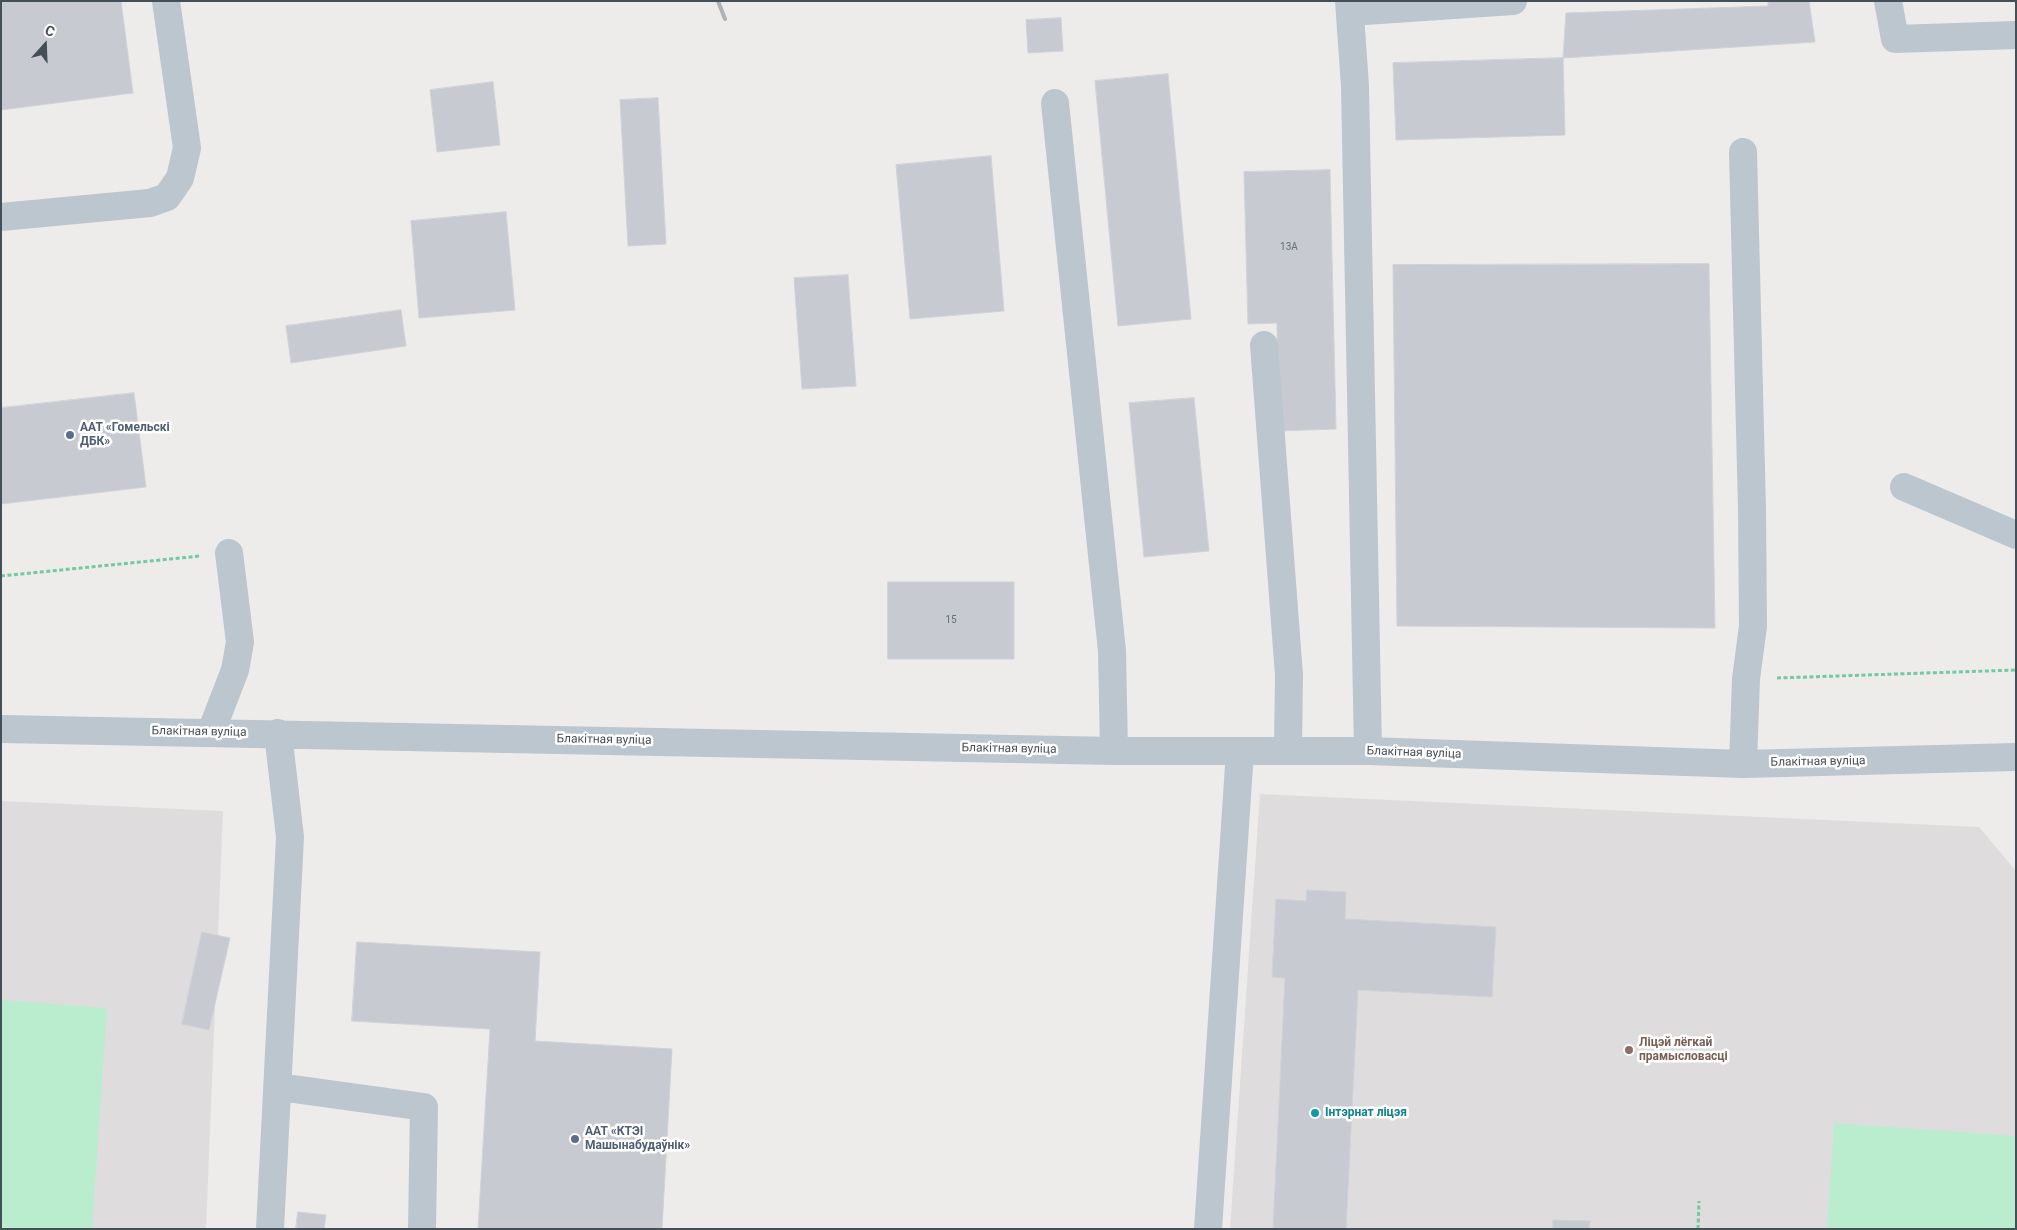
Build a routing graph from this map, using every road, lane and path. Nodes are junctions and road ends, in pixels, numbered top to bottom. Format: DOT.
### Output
graph roads {
  1 [pos="166,1"];
  2 [pos="1513,1"];
  3 [pos="1888,1"];
  4 [pos="1460,3"];
  5 [pos="1349,6"];
  6 [pos="2016,36"];
  7 [pos="1055,103"];
  8 [pos="1743,152"];
  9 [pos="1,217"];
  10 [pos="1264,345"];
  11 [pos="1904,487"];
  12 [pos="2016,535"];
  13 [pos="229,553"];
  14 [pos="1,576"];
  15 [pos="2016,670"];
  16 [pos="1746,679"];
  17 [pos="1,729"];
  18 [pos="211,732"];
  19 [pos="278,733"];
  20 [pos="1114,751"];
  21 [pos="1240,751"];
  22 [pos="1288,751"];
  23 [pos="1368,751"];
  24 [pos="2016,758"];
  25 [pos="1743,764"];
  26 [pos="279,1087"];
  27 [pos="1699,1201"];
  28 [pos="270,1229"];
  29 [pos="422,1229"];
  30 [pos="1208,1229"];
  31 [pos="1698,1229"];
  1 -- 9 [label="street"];
  2 -- 4 [label="street"];
  3 -- 6 [label="street"];
  4 -- 5 [label="street"];
  5 -- 23 [label="street"];
  7 -- 20 [label="street"];
  8 -- 16 [label="street"];
  10 -- 22 [label="street"];
  11 -- 12 [label="street"];
  13 -- 14 [label="path"];
  13 -- 18 [label="street"];
  15 -- 16 [label="path"];
  16 -- 25 [label="street"];
  17 -- 18 [label="street, Блакітная вуліца"];
  18 -- 19 [label="street, Блакітная вуліца"];
  19 -- 20 [label="street, Блакітная вуліца"];
  19 -- 26 [label="street"];
  20 -- 21 [label="street, Блакітная вуліца"];
  21 -- 22 [label="street, Блакітная вуліца"];
  21 -- 30 [label="street"];
  22 -- 23 [label="street, Блакітная вуліца"];
  23 -- 25 [label="street, Блакітная вуліца"];
  24 -- 25 [label="street, Блакітная вуліца"];
  26 -- 28 [label="street"];
  26 -- 29 [label="street"];
  27 -- 31 [label="path"];
}
